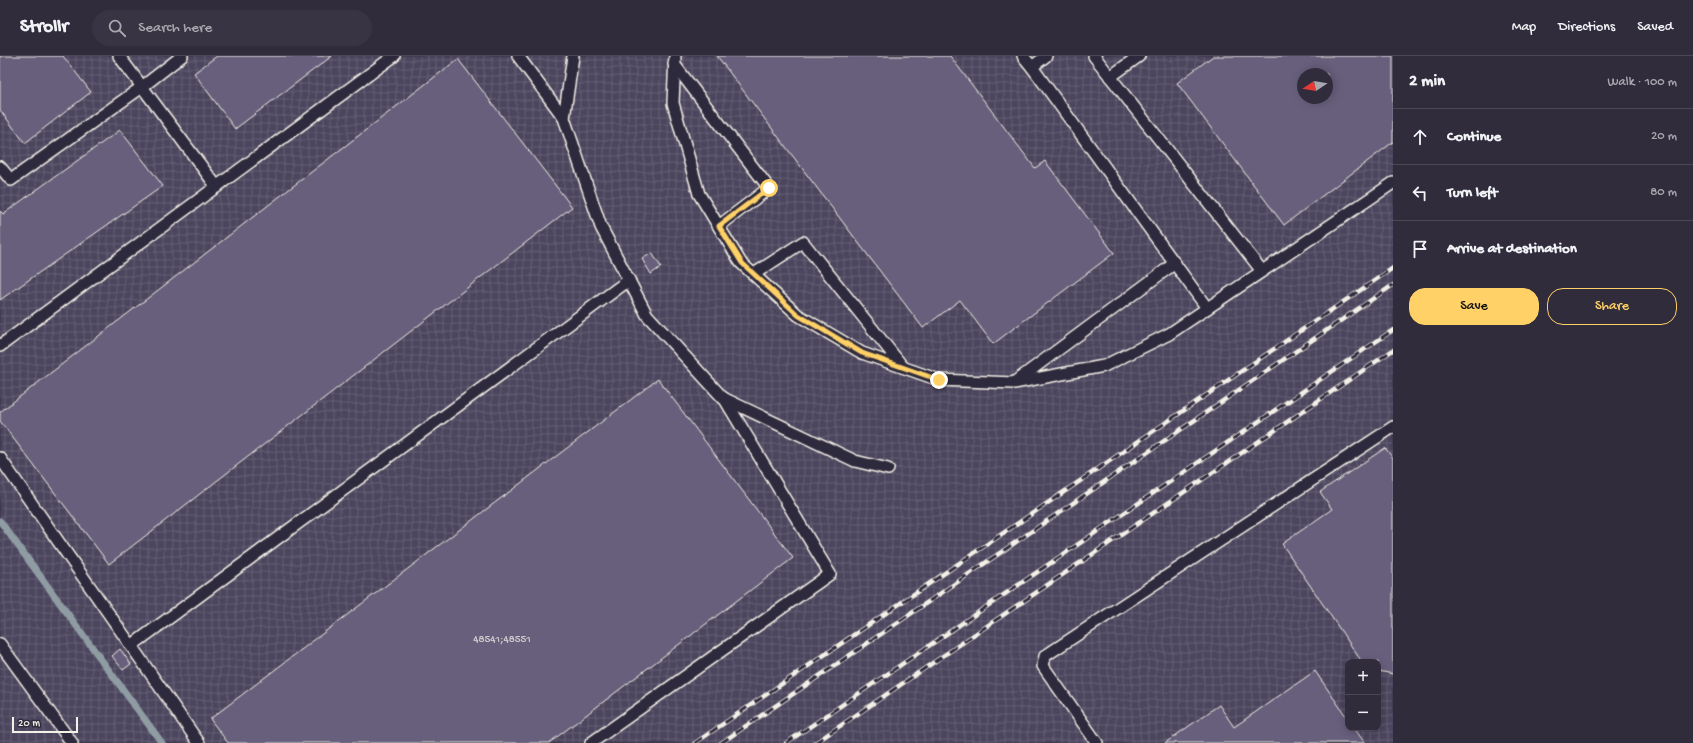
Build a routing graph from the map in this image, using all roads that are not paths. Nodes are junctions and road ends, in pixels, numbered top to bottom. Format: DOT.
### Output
graph roads {
  1 [pos="119,56"];
  2 [pos="182,56"];
  3 [pos="394,56"];
  4 [pos="518,56"];
  5 [pos="573,56"];
  6 [pos="1023,56"];
  7 [pos="1046,56"];
  8 [pos="1094,56"];
  9 [pos="1139,56"];
  10 [pos="674,60"];
  11 [pos="1032,67"];
  12 [pos="1110,77"];
  13 [pos="142,87"];
  14 [pos="564,118"];
  15 [pos="0,167"];
  16 [pos="1393,183"];
  17 [pos="216,187"];
  18 [pos="719,226"];
  19 [pos="1175,263"];
  20 [pos="1262,271"];
  21 [pos="754,274"];
  22 [pos="629,280"];
  23 [pos="1207,308"];
  24 [pos="0,346"];
  25 [pos="904,367"];
  26 [pos="1014,383"];
  27 [pos="723,398"];
  28 [pos="1393,427"];
  29 [pos="0,458"];
  30 [pos="888,469"];
  31 [pos="0,644"];
  32 [pos="131,646"];
  33 [pos="61,728"];
  34 [pos="60,743"];
  35 [pos="72,743"];
  36 [pos="199,743"];
  37 [pos="591,743"];
  38 [pos="1097,743"];
  1 -- 13 [label="lane"];
  2 -- 13 [label="lane"];
  3 -- 17 [label="lane"];
  4 -- 14 [label="lane"];
  5 -- 14 [label="lane"];
  6 -- 11 [label="lane"];
  7 -- 11 [label="lane"];
  8 -- 12 [label="lane"];
  9 -- 12 [label="lane"];
  10 -- 18 [label="lane"];
  10 -- 18 [label="lane"];
  11 -- 19 [label="lane"];
  12 -- 20 [label="lane"];
  13 -- 15 [label="lane"];
  13 -- 17 [label="lane"];
  14 -- 22 [label="lane"];
  16 -- 20 [label="lane"];
  17 -- 24 [label="lane"];
  18 -- 21 [label="lane"];
  19 -- 23 [label="lane"];
  19 -- 26 [label="lane"];
  20 -- 23 [label="lane"];
  21 -- 25 [label="lane"];
  21 -- 25 [label="lane"];
  22 -- 27 [label="lane"];
  22 -- 32 [label="lane"];
  23 -- 26 [label="lane"];
  25 -- 26 [label="lane"];
  27 -- 30 [label="lane"];
  27 -- 37 [label="lane"];
  28 -- 38 [label="lane"];
  29 -- 32 [label="lane"];
  31 -- 33 [label="lane"];
  32 -- 36 [label="lane"];
  33 -- 34 [label="lane"];
  33 -- 35 [label="lane"];
}
